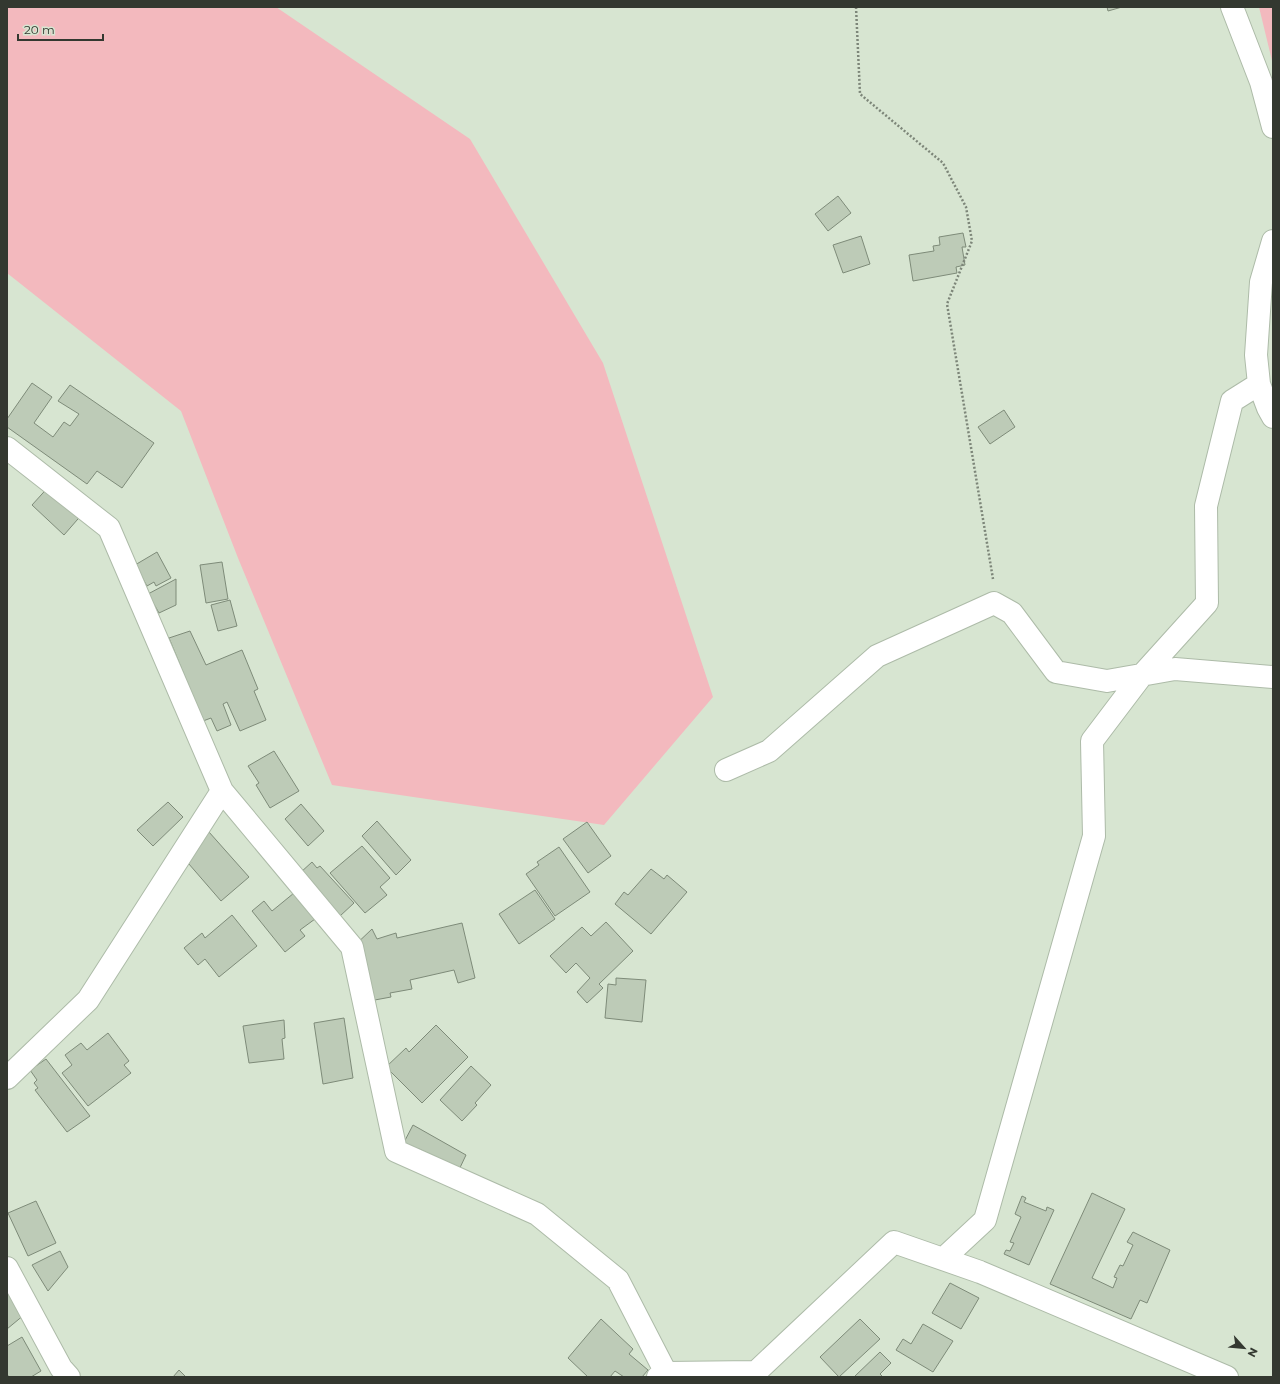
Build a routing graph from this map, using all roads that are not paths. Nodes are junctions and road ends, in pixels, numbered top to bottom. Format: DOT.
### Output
graph roads {
  1 [pos="1232,7"];
  2 [pos="1273,127"];
  3 [pos="1273,241"];
  4 [pos="1259,384"];
  5 [pos="1273,417"];
  6 [pos="7,448"];
  7 [pos="1142,675"];
  8 [pos="1273,676"];
  9 [pos="726,770"];
  10 [pos="222,791"];
  11 [pos="7,1078"];
  12 [pos="943,1259"];
  13 [pos="7,1268"];
  14 [pos="662,1375"];
  15 [pos="69,1377"];
  16 [pos="1227,1377"];
  1 -- 2 [label="street"];
  3 -- 4 [label="street"];
  4 -- 5 [label="street"];
  4 -- 7 [label="street"];
  6 -- 10 [label="street"];
  7 -- 8 [label="street"];
  7 -- 9 [label="street"];
  7 -- 12 [label="street"];
  10 -- 11 [label="street"];
  10 -- 14 [label="street"];
  12 -- 14 [label="street"];
  12 -- 16 [label="street"];
  13 -- 15 [label="street"];
}
